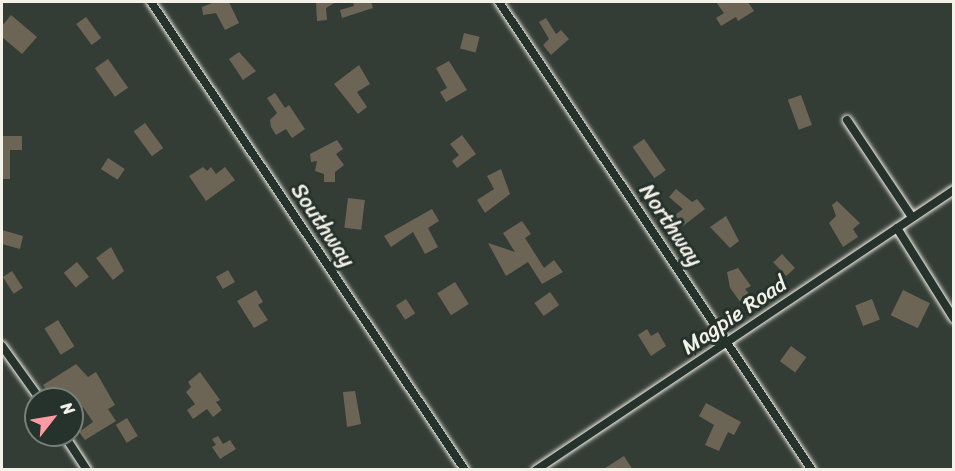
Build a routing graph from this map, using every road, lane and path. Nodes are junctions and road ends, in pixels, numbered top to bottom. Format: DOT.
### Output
graph roads {
  1 [pos="151,2"];
  2 [pos="499,2"];
  3 [pos="848,120"];
  4 [pos="954,190"];
  5 [pos="912,217"];
  6 [pos="897,228"];
  7 [pos="954,319"];
  8 [pos="727,342"];
  9 [pos="2,346"];
  10 [pos="31,387"];
  11 [pos="72,447"];
  12 [pos="87,470"];
  13 [pos="465,470"];
  14 [pos="536,470"];
  15 [pos="812,470"];
  1 -- 13 [label="street, Southway"];
  2 -- 8 [label="street, Northway"];
  3 -- 5 [label="street"];
  4 -- 5 [label="street, Magpie Road"];
  5 -- 6 [label="street, Magpie Road"];
  6 -- 7 [label="street"];
  6 -- 8 [label="street, Magpie Road"];
  8 -- 14 [label="street, Magpie Road"];
  8 -- 15 [label="street, Northway"];
  9 -- 10 [label="street"];
  11 -- 12 [label="street"];
}
